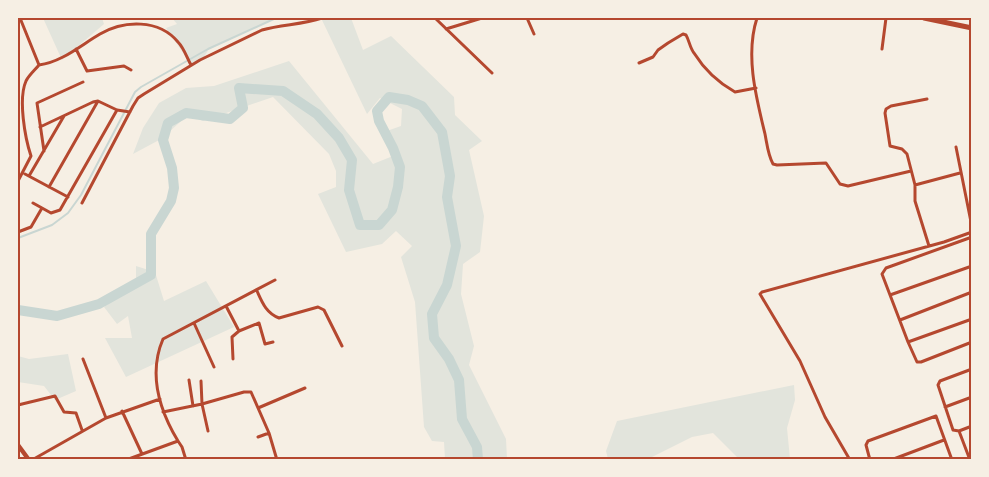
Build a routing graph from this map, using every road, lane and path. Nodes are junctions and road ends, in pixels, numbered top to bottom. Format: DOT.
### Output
graph roads {
  1 [pos="20,18"];
  2 [pos="322,18"];
  3 [pos="435,18"];
  4 [pos="482,18"];
  5 [pos="527,18"];
  6 [pos="757,18"];
  7 [pos="886,18"];
  8 [pos="924,18"];
  9 [pos="972,28"];
  10 [pos="446,29"];
  11 [pos="534,34"];
  12 [pos="76,49"];
  13 [pos="882,49"];
  14 [pos="639,63"];
  15 [pos="39,65"];
  16 [pos="191,65"];
  17 [pos="131,70"];
  18 [pos="492,72"];
  19 [pos="83,82"];
  20 [pos="756,88"];
  21 [pos="927,99"];
  22 [pos="98,101"];
  23 [pos="117,110"];
  24 [pos="129,111"];
  25 [pos="64,116"];
  26 [pos="40,127"];
  27 [pos="956,147"];
  28 [pos="44,151"];
  29 [pos="911,172"];
  30 [pos="960,173"];
  31 [pos="18,181"];
  32 [pos="915,185"];
  33 [pos="49,187"];
  34 [pos="68,197"];
  35 [pos="82,203"];
  36 [pos="33,204"];
  37 [pos="42,208"];
  38 [pos="972,227"];
  39 [pos="18,232"];
  40 [pos="972,232"];
  41 [pos="972,237"];
  42 [pos="929,246"];
  43 [pos="972,266"];
  44 [pos="275,280"];
  45 [pos="257,291"];
  46 [pos="972,292"];
  47 [pos="890,295"];
  48 [pos="226,306"];
  49 [pos="972,319"];
  50 [pos="900,320"];
  51 [pos="194,323"];
  52 [pos="239,331"];
  53 [pos="273,342"];
  54 [pos="908,342"];
  55 [pos="972,342"];
  56 [pos="342,346"];
  57 [pos="84,358"];
  58 [pos="233,359"];
  59 [pos="214,367"];
  60 [pos="972,369"];
  61 [pos="189,380"];
  62 [pos="201,381"];
  63 [pos="305,388"];
  64 [pos="972,397"];
  65 [pos="160,400"];
  66 [pos="202,404"];
  67 [pos="18,405"];
  68 [pos="194,406"];
  69 [pos="945,407"];
  70 [pos="258,408"];
  71 [pos="122,411"];
  72 [pos="163,412"];
  73 [pos="106,418"];
  74 [pos="972,426"];
  75 [pos="82,430"];
  76 [pos="208,431"];
  77 [pos="959,431"];
  78 [pos="269,433"];
  79 [pos="258,437"];
  80 [pos="944,440"];
  81 [pos="178,442"];
  82 [pos="18,445"];
  83 [pos="142,454"];
  84 [pos="132,458"];
  85 [pos="30,460"];
  86 [pos="126,460"];
  87 [pos="186,460"];
  88 [pos="277,460"];
  89 [pos="850,460"];
  90 [pos="870,460"];
  91 [pos="890,460"];
  92 [pos="952,460"];
  93 [pos="970,460"];
  1 -- 15 [label="street"];
  2 -- 16 [label="street"];
  3 -- 10 [label="street"];
  4 -- 10 [label="street"];
  5 -- 11 [label="street"];
  6 -- 20 [label="street"];
  7 -- 13 [label="street"];
  8 -- 9 [label="main road"];
  10 -- 18 [label="street"];
  12 -- 15 [label="street"];
  12 -- 16 [label="street"];
  12 -- 17 [label="street"];
  14 -- 20 [label="street"];
  15 -- 31 [label="street"];
  16 -- 24 [label="street"];
  19 -- 26 [label="street"];
  20 -- 29 [label="street"];
  21 -- 29 [label="street"];
  22 -- 23 [label="street"];
  22 -- 25 [label="street"];
  22 -- 33 [label="street"];
  23 -- 24 [label="street"];
  23 -- 34 [label="street"];
  24 -- 35 [label="street"];
  25 -- 26 [label="street"];
  25 -- 28 [label="street"];
  26 -- 28 [label="street"];
  27 -- 30 [label="street"];
  28 -- 33 [label="street"];
  29 -- 32 [label="street"];
  30 -- 32 [label="street"];
  30 -- 38 [label="street"];
  32 -- 42 [label="street"];
  33 -- 34 [label="street"];
  34 -- 37 [label="street"];
  36 -- 37 [label="street"];
  37 -- 39 [label="street"];
  40 -- 42 [label="street"];
  41 -- 47 [label="street"];
  42 -- 89 [label="street"];
  43 -- 47 [label="street"];
  44 -- 45 [label="street"];
  45 -- 48 [label="street"];
  45 -- 56 [label="street"];
  46 -- 50 [label="street"];
  47 -- 50 [label="street"];
  48 -- 51 [label="street"];
  48 -- 52 [label="street"];
  49 -- 54 [label="street"];
  50 -- 54 [label="street"];
  51 -- 59 [label="street"];
  51 -- 65 [label="street"];
  52 -- 53 [label="street"];
  52 -- 58 [label="street"];
  54 -- 55 [label="street"];
  57 -- 73 [label="street"];
  60 -- 69 [label="street"];
  61 -- 68 [label="street"];
  62 -- 66 [label="street"];
  63 -- 70 [label="street"];
  64 -- 69 [label="street"];
  65 -- 71 [label="street"];
  65 -- 72 [label="street"];
  66 -- 68 [label="street"];
  66 -- 70 [label="street"];
  66 -- 76 [label="street"];
  67 -- 75 [label="street"];
  68 -- 72 [label="street"];
  69 -- 77 [label="street"];
  70 -- 78 [label="street"];
  71 -- 73 [label="street"];
  71 -- 83 [label="street"];
  72 -- 81 [label="street"];
  73 -- 75 [label="street"];
  74 -- 77 [label="street"];
  75 -- 85 [label="street"];
  77 -- 93 [label="street"];
  78 -- 79 [label="street"];
  78 -- 88 [label="street"];
  80 -- 90 [label="street"];
  80 -- 91 [label="street"];
  80 -- 92 [label="street"];
  81 -- 83 [label="street"];
  81 -- 87 [label="street"];
  82 -- 85 [label="main road"];
  83 -- 84 [label="street"];
  84 -- 86 [label="street"];
}
